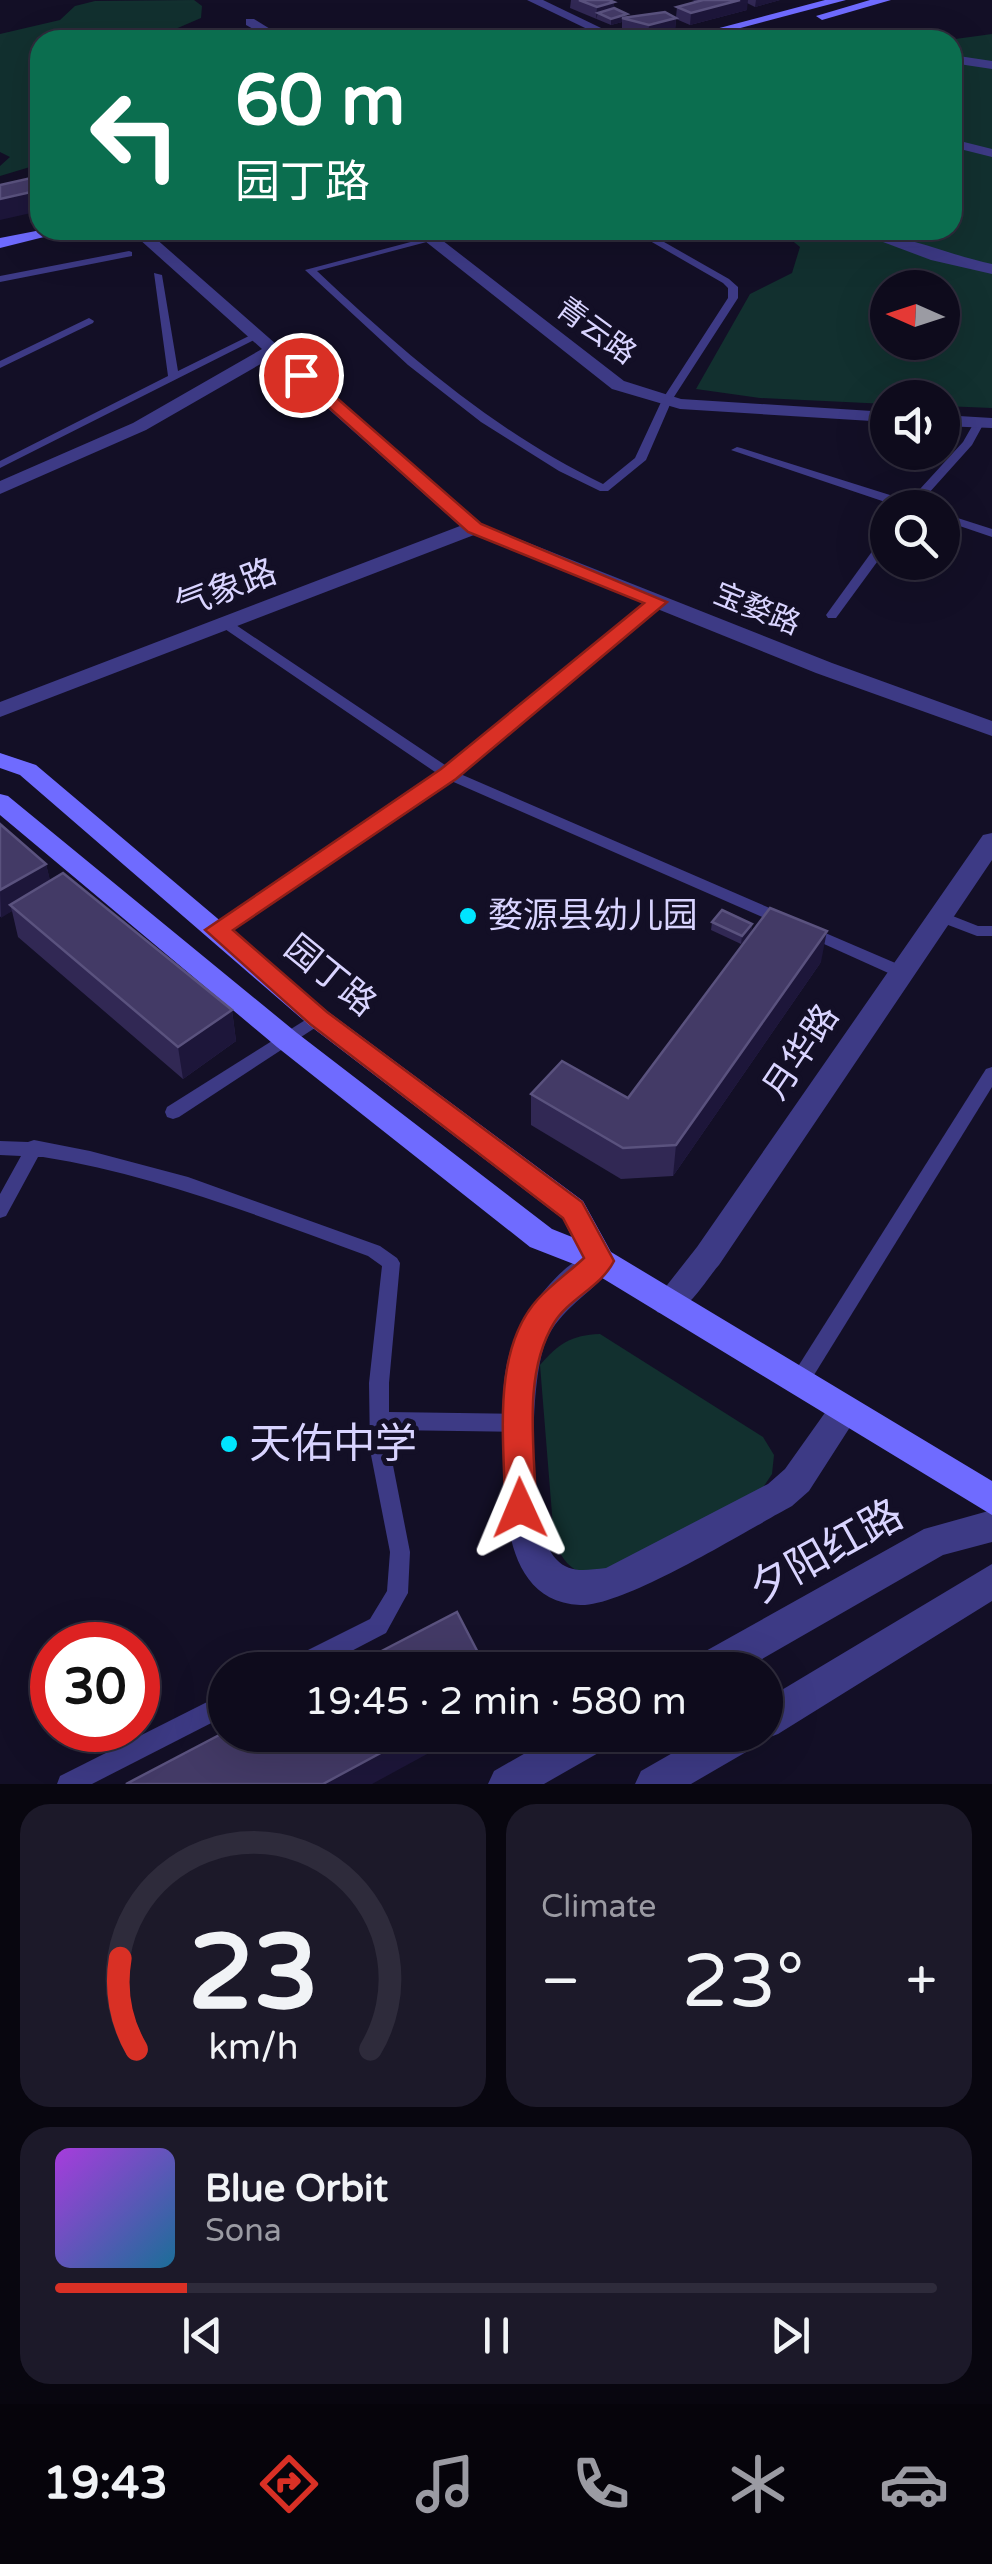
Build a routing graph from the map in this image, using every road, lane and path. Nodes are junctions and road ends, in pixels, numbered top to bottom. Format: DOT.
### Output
graph roads {
  1 [pos="533,0"];
  2 [pos="840,0"];
  3 [pos="885,0"];
  4 [pos="250,22"];
  5 [pos="264,30"];
  6 [pos="598,30"];
  7 [pos="720,30"];
  8 [pos="765,30"];
  9 [pos="962,60"];
  10 [pos="992,64"];
  11 [pos="962,144"];
  12 [pos="992,152"];
  13 [pos="30,224"];
  14 [pos="0,230"];
  15 [pos="30,237"];
  16 [pos="148,240"];
  17 [pos="406,240"];
  18 [pos="433,240"];
  19 [pos="653,240"];
  20 [pos="887,240"];
  21 [pos="0,243"];
  22 [pos="129,254"];
  23 [pos="992,269"];
  24 [pos="157,274"];
  25 [pos="0,279"];
  26 [pos="89,321"];
  27 [pos="265,343"];
  28 [pos="0,364"];
  29 [pos="174,378"];
  30 [pos="666,400"];
  31 [pos="870,416"];
  32 [pos="960,421"];
  33 [pos="986,423"];
  34 [pos="737,450"];
  35 [pos="0,466"];
  36 [pos="0,488"];
  37 [pos="927,490"];
  38 [pos="870,492"];
  39 [pos="960,522"];
  40 [pos="474,528"];
  41 [pos="992,533"];
  42 [pos="870,563"];
  43 [pos="658,602"];
  44 [pos="832,616"];
  45 [pos="226,624"];
  46 [pos="0,710"];
  47 [pos="992,729"];
  48 [pos="0,760"];
  49 [pos="448,774"];
  50 [pos="0,802"];
  51 [pos="992,841"];
  52 [pos="940,916"];
  53 [pos="217,930"];
  54 [pos="992,931"];
  55 [pos="901,972"];
  56 [pos="318,1018"];
  57 [pos="287,1040"];
  58 [pos="992,1073"];
  59 [pos="173,1112"];
  60 [pos="34,1147"];
  61 [pos="0,1148"];
  62 [pos="0,1211"];
  63 [pos="600,1261"];
  64 [pos="668,1303"];
  65 [pos="799,1382"];
  66 [pos="845,1410"];
  67 [pos="380,1421"];
  68 [pos="520,1423"];
  69 [pos="992,1500"];
  70 [pos="992,1526"];
  71 [pos="992,1582"];
  72 [pos="327,1652"];
  73 [pos="740,1652"];
  74 [pos="783,1709"];
  75 [pos="208,1713"];
  76 [pos="564,1752"];
  77 [pos="710,1752"];
  78 [pos="68,1784"];
  79 [pos="508,1784"];
  80 [pos="654,1784"];
  1 -- 6 [label="street"];
  2 -- 7 [label="main road"];
  3 -- 8 [label="main road"];
  4 -- 5 [label="street"];
  9 -- 10 [label="street"];
  11 -- 12 [label="street"];
  13 -- 14 [label="main road"];
  15 -- 21 [label="main road"];
  16 -- 27 [label="street, 宝婺路"];
  17 -- 30 [label="lane"];
  18 -- 30 [label="street, 青云路"];
  19 -- 30 [label="lane"];
  20 -- 23 [label="street"];
  22 -- 25 [label="lane"];
  24 -- 29 [label="lane"];
  26 -- 28 [label="lane"];
  27 -- 29 [label="lane"];
  27 -- 36 [label="street"];
  27 -- 40 [label="street, 宝婺路"];
  29 -- 35 [label="lane"];
  30 -- 31 [label="street, 青云路"];
  32 -- 33 [label="street"];
  33 -- 37 [label="lane"];
  34 -- 38 [label="lane"];
  39 -- 41 [label="lane"];
  40 -- 43 [label="street, 宝婺路"];
  40 -- 45 [label="street, 气象路"];
  42 -- 44 [label="lane"];
  43 -- 47 [label="street, 宝婺路"];
  43 -- 49 [label="lane"];
  45 -- 46 [label="street, 气象路"];
  45 -- 49 [label="lane"];
  48 -- 53 [label="main road, 园丁路"];
  49 -- 53 [label="lane"];
  49 -- 55 [label="lane"];
  50 -- 57 [label="main road"];
  51 -- 52 [label="street, 月华路"];
  52 -- 54 [label="lane"];
  52 -- 55 [label="street, 月华路"];
  53 -- 56 [label="main road, 园丁路"];
  55 -- 64 [label="street, 月华路"];
  56 -- 57 [label="lane"];
  56 -- 63 [label="main road, 园丁路"];
  57 -- 59 [label="lane"];
  57 -- 63 [label="main road"];
  58 -- 65 [label="lane"];
  60 -- 61 [label="lane"];
  60 -- 62 [label="lane"];
  60 -- 67 [label="lane"];
  63 -- 64 [label="main road"];
  63 -- 68 [label="street"];
  64 -- 65 [label="main road"];
  65 -- 66 [label="main road"];
  66 -- 68 [label="street"];
  66 -- 69 [label="main road"];
  67 -- 68 [label="lane"];
  67 -- 72 [label="lane"];
  70 -- 73 [label="street, 夕阳红路"];
  71 -- 74 [label="street"];
  75 -- 78 [label="lane"];
  76 -- 79 [label="street"];
  77 -- 80 [label="street"];
}
